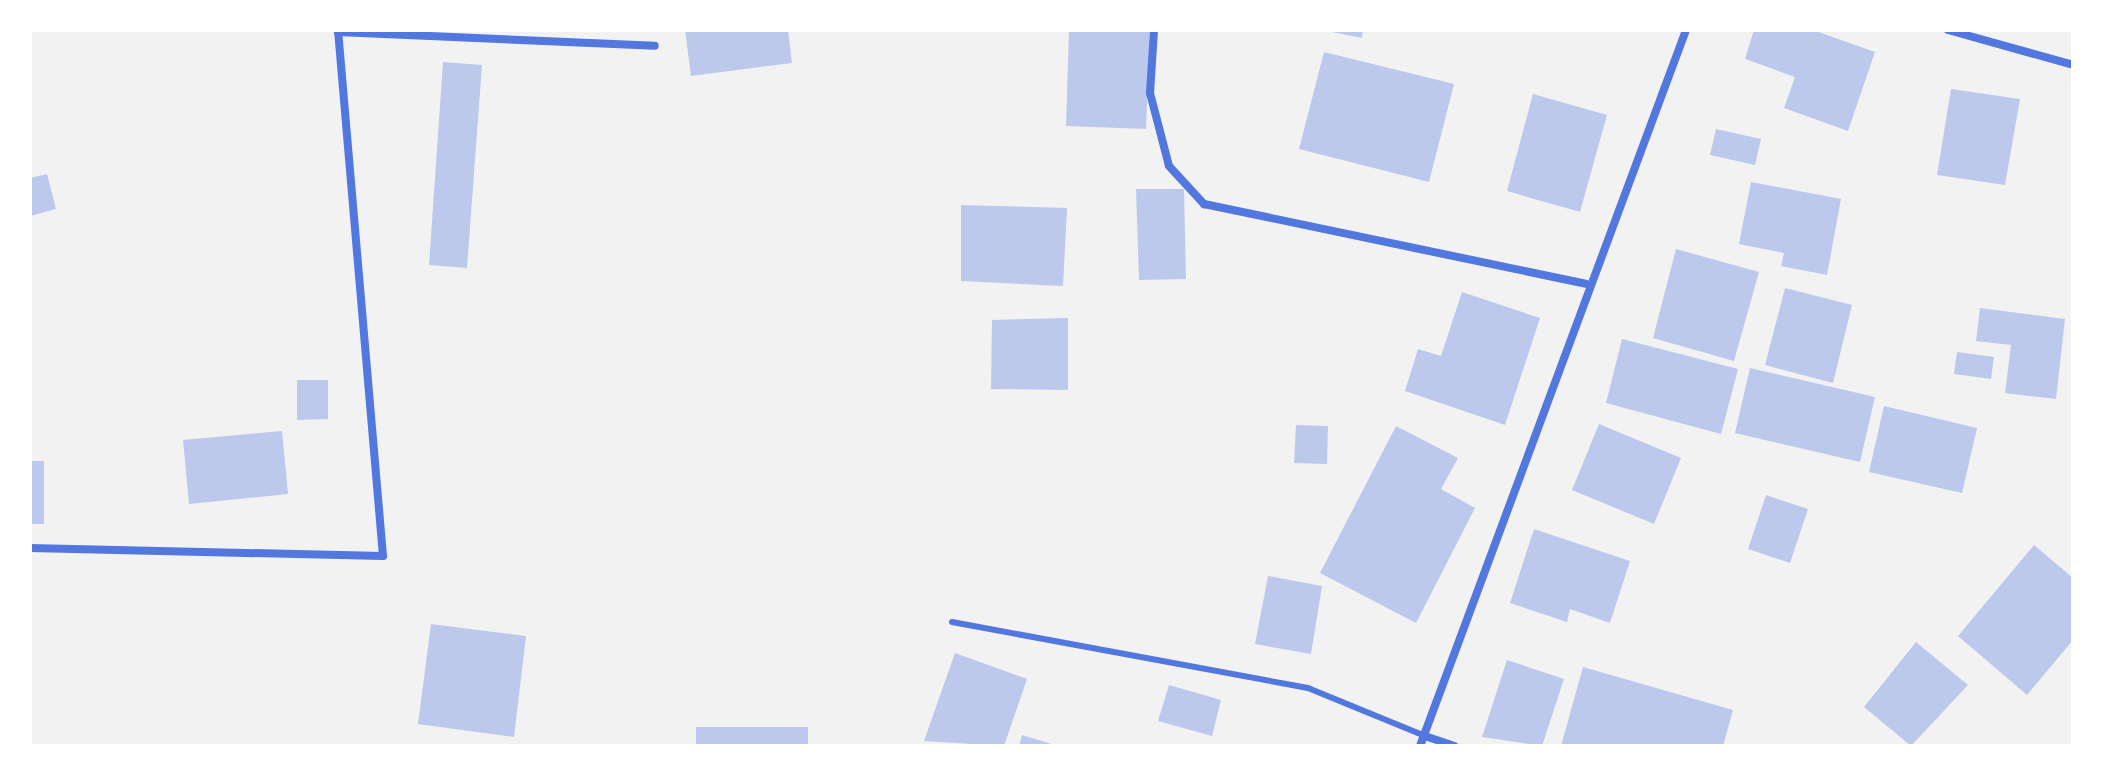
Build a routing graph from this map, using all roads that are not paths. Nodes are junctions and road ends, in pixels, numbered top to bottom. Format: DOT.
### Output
graph roads {
  1 [pos="1154,30"];
  2 [pos="1686,30"];
  3 [pos="1948,30"];
  4 [pos="338,31"];
  5 [pos="655,46"];
  6 [pos="2073,65"];
  7 [pos="1586,284"];
  8 [pos="30,548"];
  9 [pos="952,622"];
  10 [pos="1425,736"];
  11 [pos="1420,746"];
  12 [pos="1454,746"];
  1 -- 7 [label="street"];
  2 -- 7 [label="street"];
  3 -- 6 [label="street"];
  4 -- 5 [label="street"];
  4 -- 8 [label="street"];
  7 -- 10 [label="street"];
  9 -- 10 [label="lane"];
  10 -- 11 [label="street"];
  10 -- 12 [label="street"];
}
